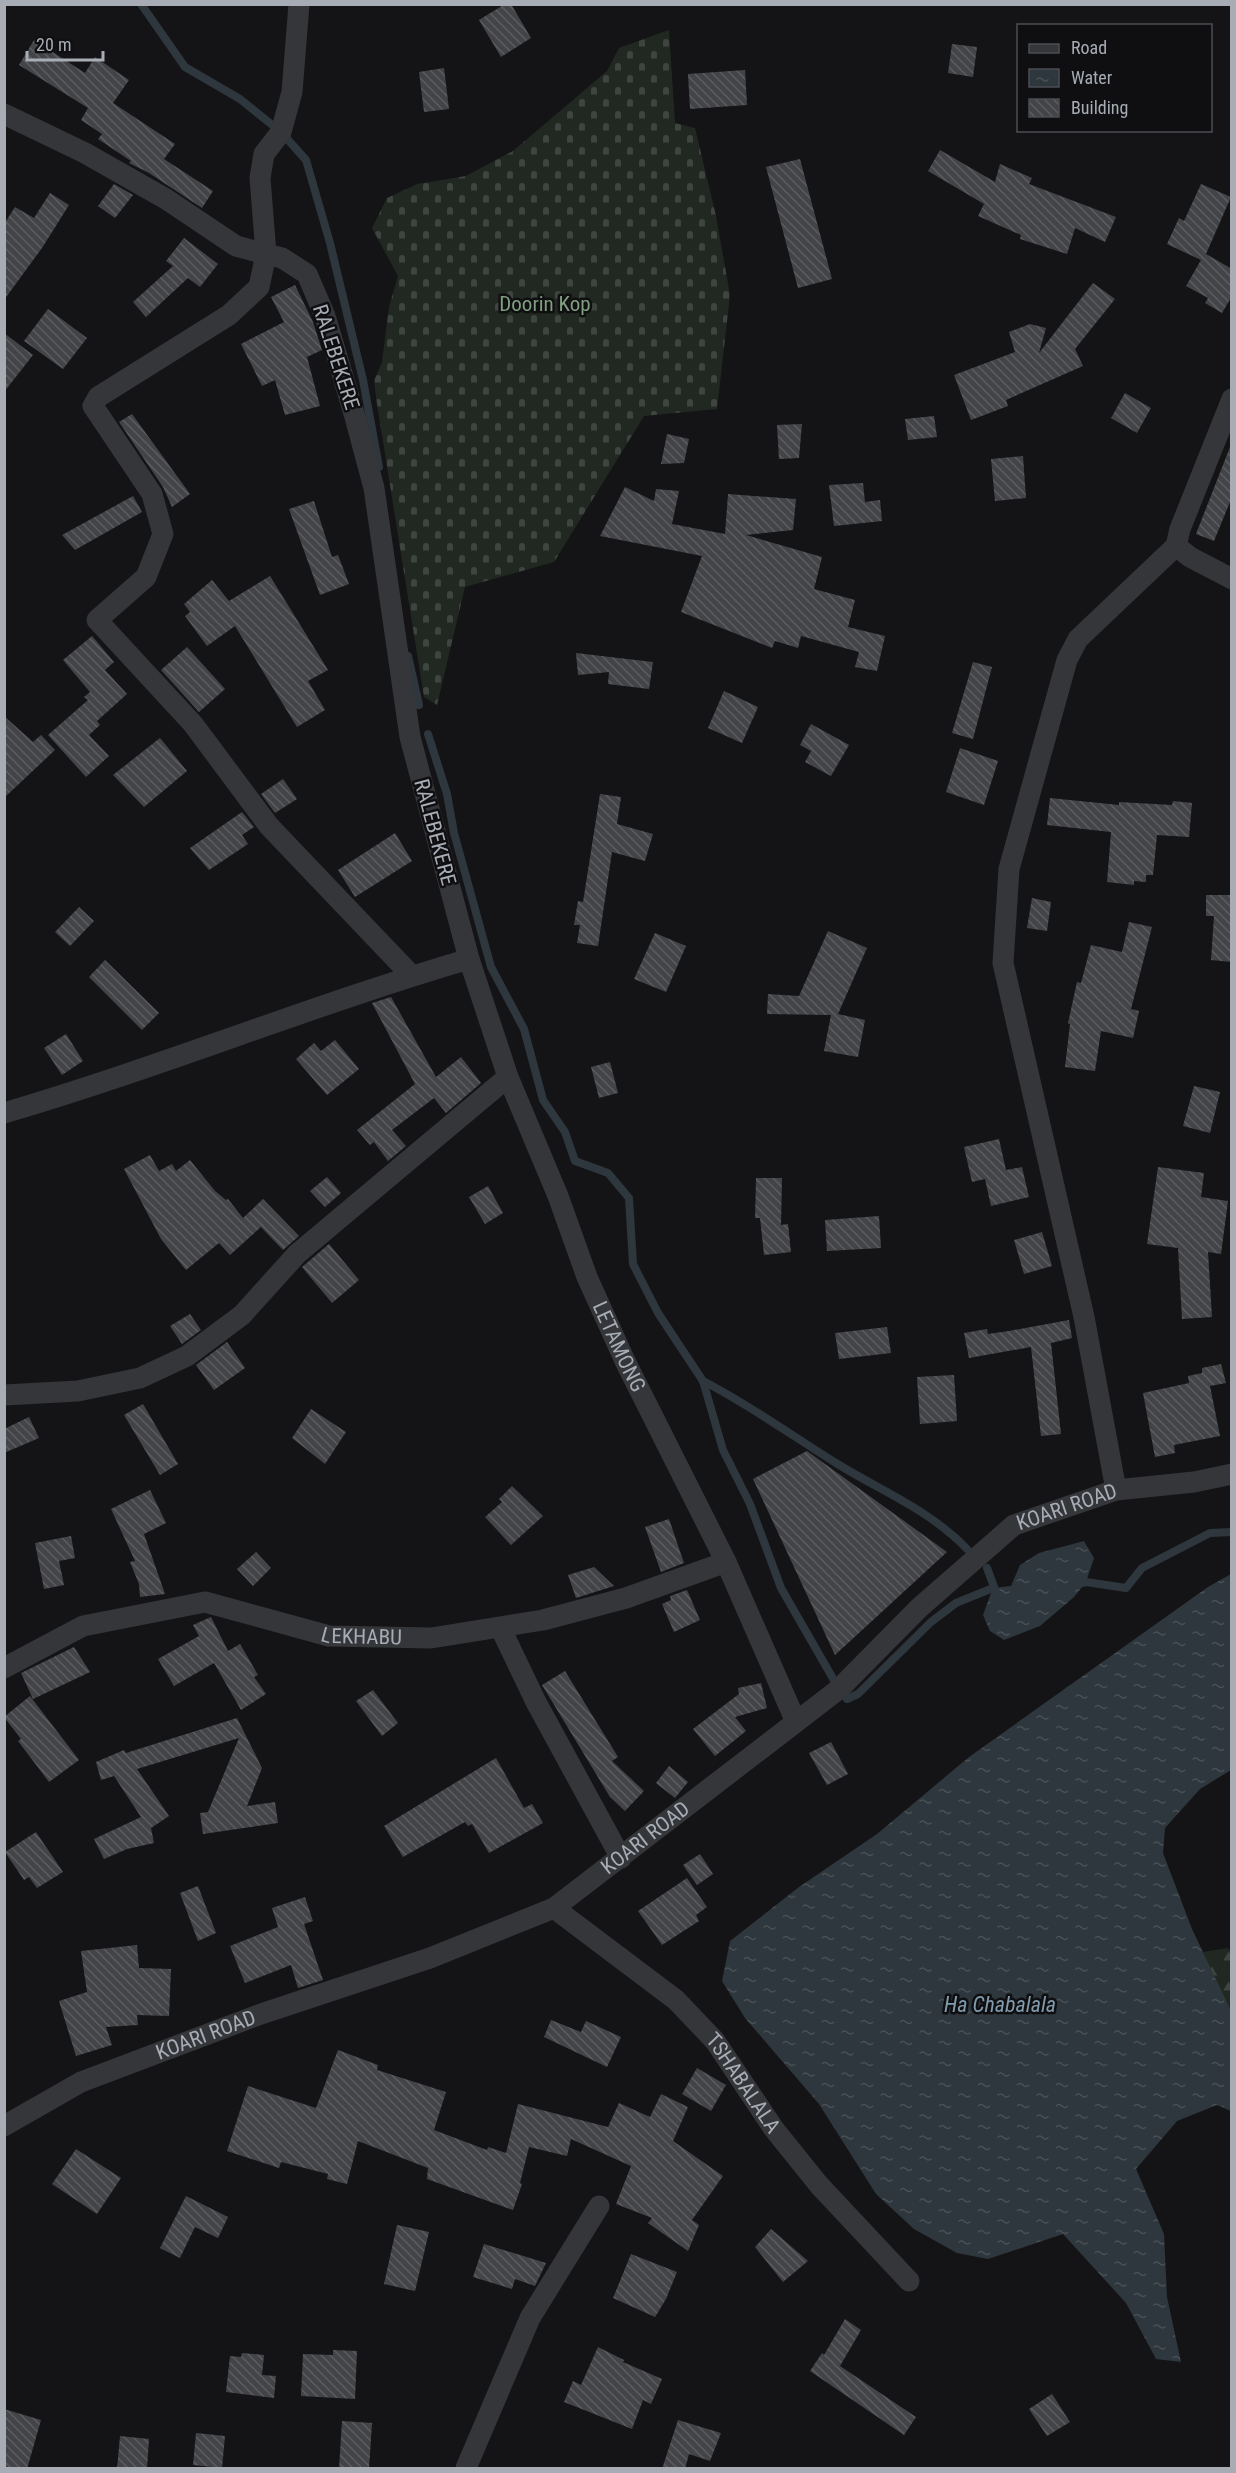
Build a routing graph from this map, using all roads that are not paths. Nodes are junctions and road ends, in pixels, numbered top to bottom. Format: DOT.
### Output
graph roads {
  1 [pos="299,4"];
  2 [pos="4,114"];
  3 [pos="266,254"];
  4 [pos="1232,399"];
  5 [pos="1176,546"];
  6 [pos="1232,579"];
  7 [pos="469,959"];
  8 [pos="412,976"];
  9 [pos="508,1077"];
  10 [pos="4,1113"];
  11 [pos="4,1395"];
  12 [pos="1232,1474"];
  13 [pos="1116,1490"];
  14 [pos="726,1562"];
  15 [pos="501,1629"];
  16 [pos="4,1668"];
  17 [pos="796,1722"];
  18 [pos="621,1858"];
  19 [pos="554,1908"];
  20 [pos="4,2126"];
  21 [pos="598,2206"];
  22 [pos="909,2281"];
  23 [pos="466,2469"];
  1 -- 3 [label="street"];
  2 -- 3 [label="street, RALEBEKERE"];
  3 -- 7 [label="street, RALEBEKERE"];
  3 -- 8 [label="street"];
  4 -- 5 [label="street"];
  5 -- 6 [label="street"];
  5 -- 13 [label="street"];
  7 -- 8 [label="street"];
  7 -- 9 [label="street, LETAMONG"];
  8 -- 10 [label="street"];
  9 -- 11 [label="street"];
  9 -- 14 [label="street, LETAMONG"];
  12 -- 13 [label="street, KOARI ROAD"];
  13 -- 17 [label="street, KOARI ROAD"];
  14 -- 15 [label="street, LEKHABU"];
  14 -- 17 [label="street, LETAMONG"];
  15 -- 16 [label="street, LEKHABU"];
  15 -- 18 [label="street"];
  17 -- 18 [label="street, KOARI ROAD"];
  18 -- 19 [label="street, KOARI ROAD"];
  19 -- 20 [label="street, KOARI ROAD"];
  19 -- 22 [label="street, TSHABALALA"];
  21 -- 23 [label="street"];
}
